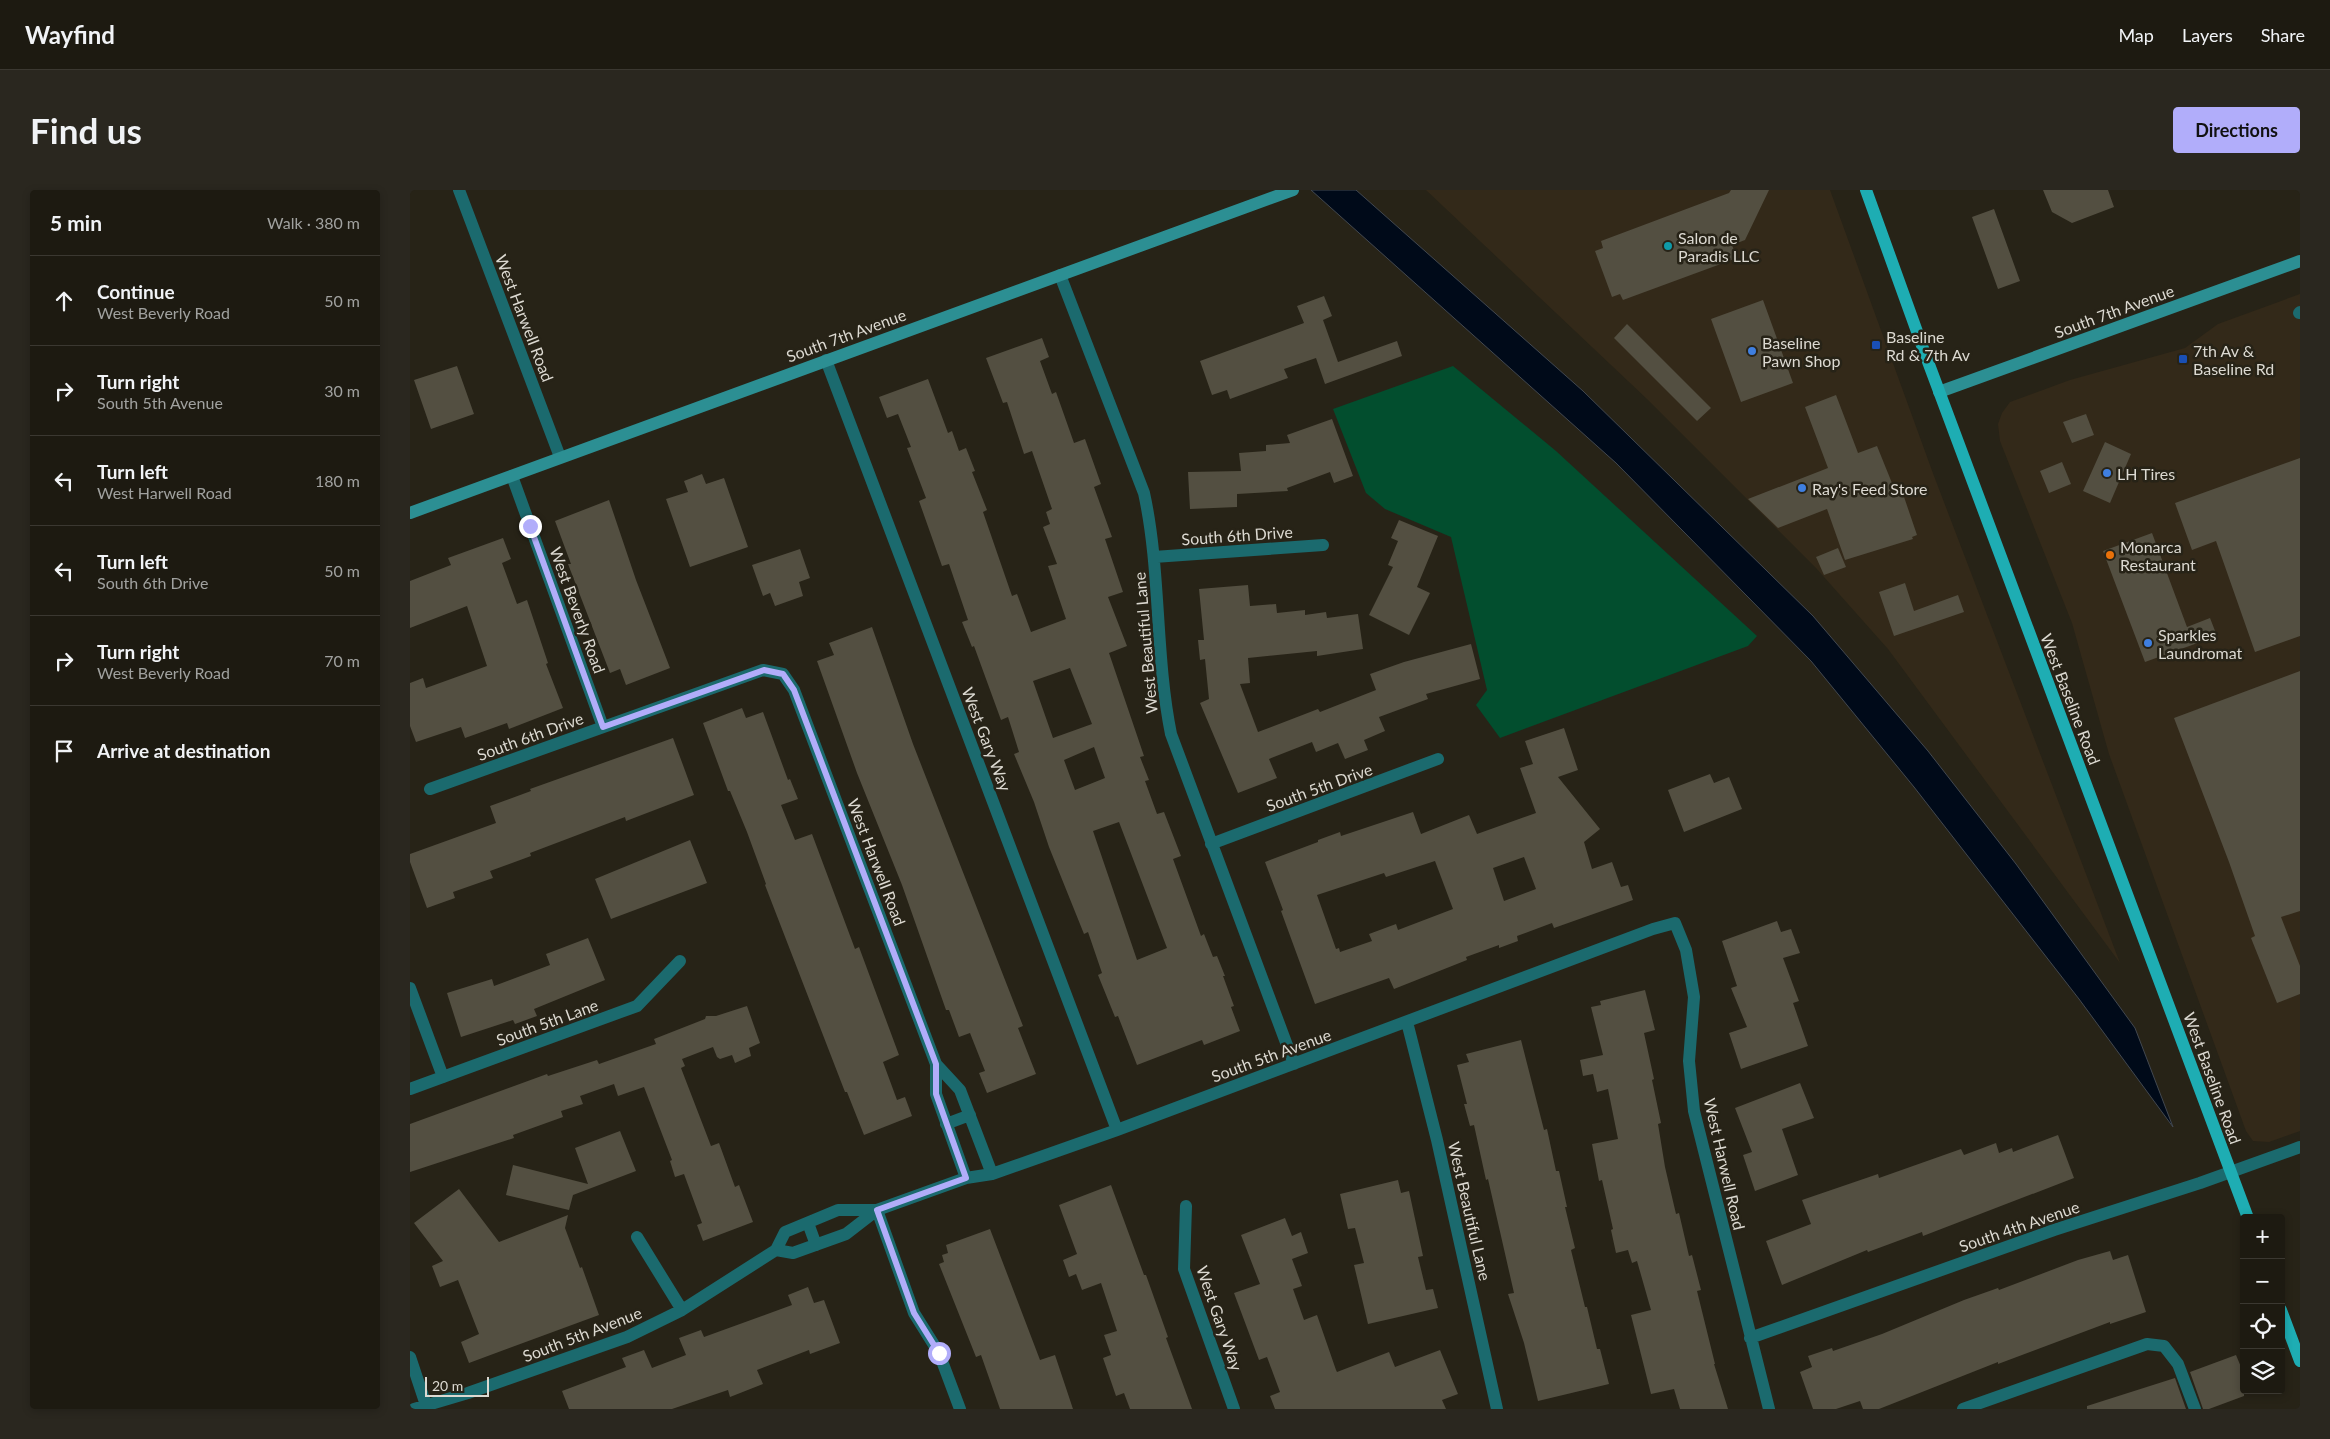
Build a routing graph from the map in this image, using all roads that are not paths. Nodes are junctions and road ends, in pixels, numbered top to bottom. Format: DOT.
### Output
graph roads {
  1 [pos="459,190"];
  2 [pos="1293,190"];
  3 [pos="1866,190"];
  4 [pos="2300,261"];
  5 [pos="1060,274"];
  6 [pos="826,360"];
  7 [pos="1939,392"];
  8 [pos="560,457"];
  9 [pos="512,476"];
  10 [pos="410,512"];
  11 [pos="1322,545"];
  12 [pos="1154,557"];
  13 [pos="783,674"];
  14 [pos="603,727"];
  15 [pos="1438,759"];
  16 [pos="430,789"];
  17 [pos="1211,844"];
  18 [pos="1675,923"];
  19 [pos="680,961"];
  20 [pos="410,988"];
  21 [pos="1407,1022"];
  22 [pos="936,1064"];
  23 [pos="1294,1064"];
  24 [pos="443,1077"];
  25 [pos="410,1089"];
  26 [pos="970,1115"];
  27 [pos="946,1124"];
  28 [pos="1117,1130"];
  29 [pos="2300,1147"];
  30 [pos="2231,1172"];
  31 [pos="992,1174"];
  32 [pos="966,1178"];
  33 [pos="1186,1206"];
  34 [pos="877,1210"];
  35 [pos="2247,1214"];
  36 [pos="808,1222"];
  37 [pos="637,1237"];
  38 [pos="816,1245"];
  39 [pos="776,1250"];
  40 [pos="682,1310"];
  41 [pos="2285,1321"];
  42 [pos="1750,1338"];
  43 [pos="410,1358"];
  44 [pos="2300,1361"];
  45 [pos="420,1407"];
  46 [pos="960,1409"];
  47 [pos="1234,1409"];
  48 [pos="1497,1409"];
  49 [pos="1769,1409"];
  50 [pos="1962,1409"];
  51 [pos="2195,1409"];
  1 -- 8 [label="street, West Harwell Road"];
  2 -- 5 [label="street, South 7th Avenue"];
  3 -- 7 [label="main road, West Baseline Road"];
  4 -- 7 [label="street, South 7th Avenue"];
  5 -- 6 [label="street, South 7th Avenue"];
  5 -- 12 [label="street, West Beautiful Lane"];
  6 -- 8 [label="street, South 7th Avenue"];
  6 -- 28 [label="street, West Gary Way"];
  7 -- 30 [label="main road, West Baseline Road"];
  8 -- 9 [label="street, South 7th Avenue"];
  9 -- 10 [label="street, South 7th Avenue"];
  9 -- 14 [label="street, West Beverly Road"];
  11 -- 12 [label="street, South 6th Drive"];
  12 -- 17 [label="street, West Beautiful Lane"];
  13 -- 14 [label="street, South 6th Drive"];
  13 -- 22 [label="street, West Harwell Road"];
  14 -- 16 [label="street, South 6th Drive"];
  15 -- 17 [label="street, South 5th Drive"];
  17 -- 23 [label="street, West Beautiful Lane"];
  18 -- 21 [label="street, South 5th Avenue"];
  18 -- 42 [label="street, West Harwell Road"];
  19 -- 24 [label="street, South 5th Lane"];
  20 -- 24 [label="street"];
  21 -- 23 [label="street, South 5th Avenue"];
  21 -- 48 [label="street, West Beautiful Lane"];
  22 -- 26 [label="street, West Harwell Road"];
  22 -- 27 [label="street, West Harwell Road"];
  23 -- 28 [label="street, South 5th Avenue"];
  24 -- 25 [label="street, South 5th Lane"];
  26 -- 27 [label="street"];
  26 -- 31 [label="street, West Harwell Road"];
  27 -- 32 [label="street, West Harwell Road"];
  28 -- 31 [label="street, South 5th Avenue"];
  29 -- 30 [label="street, South 4th Avenue"];
  30 -- 35 [label="main road, West Baseline Road"];
  30 -- 42 [label="street, South 4th Avenue"];
  31 -- 32 [label="street, South 5th Avenue"];
  32 -- 34 [label="street, South 5th Avenue"];
  33 -- 47 [label="street, West Gary Way"];
  34 -- 36 [label="street, South 5th Avenue"];
  34 -- 38 [label="street, South 5th Avenue"];
  34 -- 46 [label="street"];
  36 -- 38 [label="street"];
  36 -- 39 [label="street, South 5th Avenue"];
  37 -- 40 [label="street"];
  38 -- 39 [label="street, South 5th Avenue"];
  39 -- 40 [label="street, South 5th Avenue"];
  40 -- 45 [label="street, South 5th Avenue"];
  41 -- 44 [label="main road"];
  42 -- 49 [label="street, West Harwell Road"];
  43 -- 45 [label="street"];
  50 -- 51 [label="street"];
}
